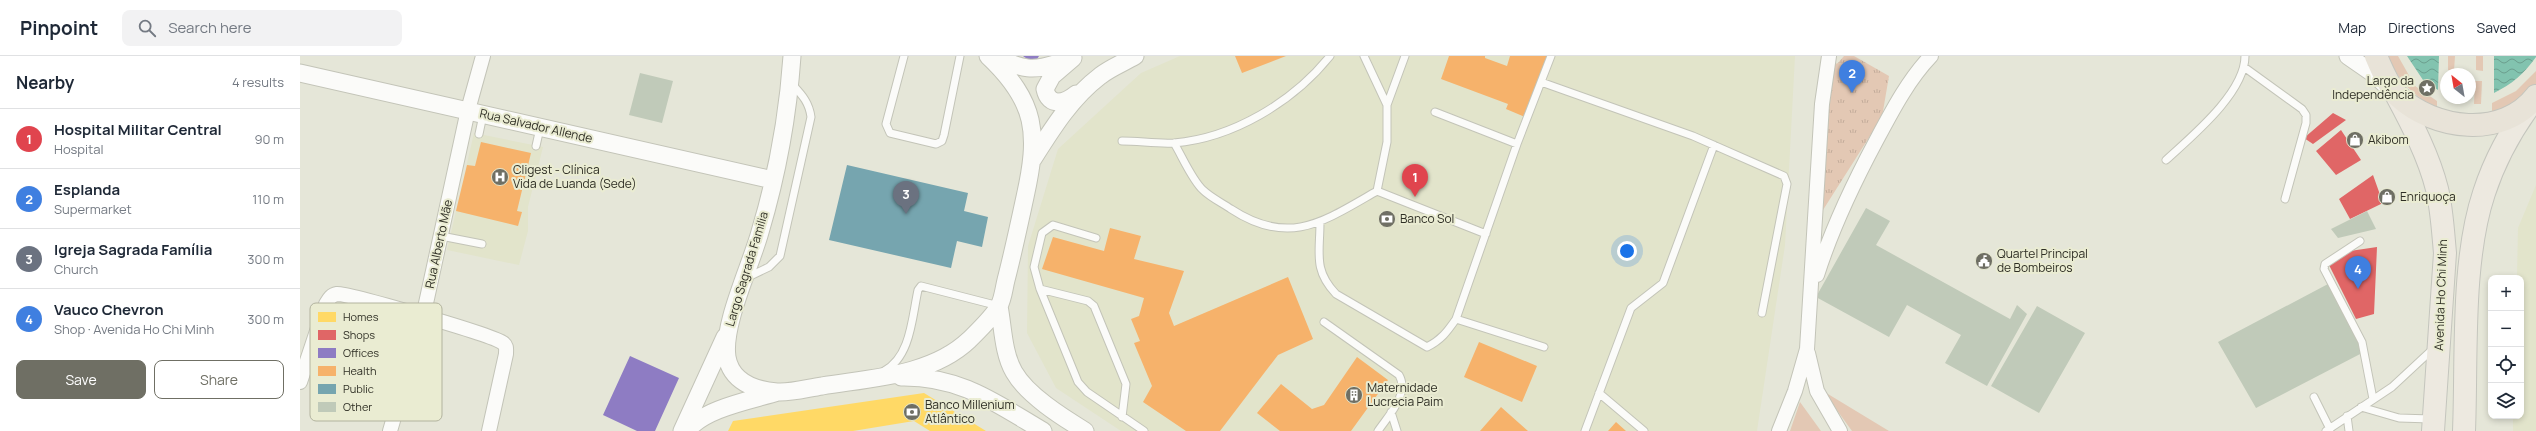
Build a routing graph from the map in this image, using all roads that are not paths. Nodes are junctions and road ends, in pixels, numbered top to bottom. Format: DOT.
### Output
graph roads {
  1 [pos="483,56"];
  2 [pos="792,56"];
  3 [pos="904,56"];
  4 [pos="960,56"];
  5 [pos="988,56"];
  6 [pos="993,56"];
  7 [pos="1134,56"];
  8 [pos="1330,56"];
  9 [pos="1364,56"];
  10 [pos="1405,56"];
  11 [pos="1551,56"];
  12 [pos="1829,56"];
  13 [pos="1931,56"];
  14 [pos="2245,56"];
  15 [pos="2348,56"];
  16 [pos="2376,56"];
  17 [pos="1075,57"];
  18 [pos="2244,67"];
  19 [pos="300,73"];
  20 [pos="790,82"];
  21 [pos="1541,82"];
  22 [pos="1086,87"];
  23 [pos="2397,96"];
  24 [pos="2535,99"];
  25 [pos="1387,105"];
  26 [pos="476,112"];
  27 [pos="1435,112"];
  28 [pos="540,128"];
  29 [pos="479,134"];
  30 [pos="1122,141"];
  31 [pos="1174,143"];
  32 [pos="1517,144"];
  33 [pos="1714,145"];
  34 [pos="536,146"];
  35 [pos="1033,159"];
  36 [pos="2166,160"];
  37 [pos="773,180"];
  38 [pos="1376,191"];
  39 [pos="2285,199"];
  40 [pos="1320,222"];
  41 [pos="1486,234"];
  42 [pos="441,236"];
  43 [pos="1096,238"];
  44 [pos="2360,241"];
  45 [pos="482,244"];
  46 [pos="746,278"];
  47 [pos="1040,289"];
  48 [pos="1811,294"];
  49 [pos="327,303"];
  50 [pos="372,303"];
  51 [pos="427,303"];
  52 [pos="999,306"];
  53 [pos="1762,313"];
  54 [pos="1456,319"];
  55 [pos="442,322"];
  56 [pos="1324,322"];
  57 [pos="726,333"];
  58 [pos="2439,343"];
  59 [pos="1544,348"];
  60 [pos="1807,349"];
  61 [pos="310,352"];
  62 [pos="877,378"];
  63 [pos="300,382"];
  64 [pos="779,392"];
  65 [pos="1599,393"];
  66 [pos="2314,397"];
  67 [pos="2372,399"];
  68 [pos="2360,407"];
  69 [pos="1391,412"];
  70 [pos="2347,416"];
  71 [pos="1122,417"];
  72 [pos="393,421"];
  73 [pos="2434,425"];
  74 [pos="2328,430"];
  75 [pos="390,431"];
  76 [pos="489,431"];
  77 [pos="682,431"];
  78 [pos="687,431"];
  79 [pos="1043,431"];
  80 [pos="1085,431"];
  81 [pos="1144,431"];
  82 [pos="1378,431"];
  83 [pos="1397,431"];
  84 [pos="1585,431"];
  85 [pos="1644,431"];
  86 [pos="1779,431"];
  87 [pos="1840,431"];
  88 [pos="2349,431"];
  89 [pos="2464,431"];
  1 -- 26 [label="street, Rua Alberto Mãe"];
  2 -- 20 [label="street, Largo Sagrada Familia"];
  3 -- 4 [label="lane"];
  5 -- 35 [label="street, Largo Sagrada Familia"];
  6 -- 17 [label="street"];
  7 -- 22 [label="street"];
  8 -- 31 [label="lane"];
  9 -- 25 [label="lane"];
  10 -- 25 [label="lane"];
  11 -- 21 [label="lane"];
  12 -- 48 [label="street"];
  13 -- 48 [label="street"];
  14 -- 18 [label="lane"];
  15 -- 23 [label="street"];
  16 -- 23 [label="highway"];
  17 -- 22 [label="street"];
  18 -- 36 [label="lane"];
  18 -- 39 [label="lane"];
  19 -- 26 [label="street, Rua Salvador Allende"];
  20 -- 37 [label="street, Largo Sagrada Familia"];
  20 -- 46 [label="lane"];
  21 -- 32 [label="lane"];
  21 -- 33 [label="lane"];
  22 -- 35 [label="street"];
  23 -- 24 [label="highway"];
  23 -- 58 [label="main road, Avenida Ho Chi Minh"];
  24 -- 89 [label="main road"];
  25 -- 38 [label="lane"];
  26 -- 28 [label="street, Rua Salvador Allende"];
  26 -- 29 [label="lane"];
  26 -- 42 [label="street, Rua Alberto Mãe"];
  27 -- 32 [label="lane"];
  28 -- 34 [label="lane"];
  28 -- 37 [label="street, Rua Salvador Allende"];
  30 -- 31 [label="lane"];
  31 -- 40 [label="lane"];
  32 -- 41 [label="lane"];
  33 -- 53 [label="lane"];
  33 -- 65 [label="lane"];
  35 -- 52 [label="street, Largo Sagrada Familia"];
  37 -- 46 [label="street, Largo Sagrada Familia"];
  38 -- 40 [label="lane"];
  38 -- 41 [label="lane"];
  40 -- 54 [label="lane"];
  41 -- 54 [label="lane"];
  42 -- 45 [label="lane"];
  42 -- 51 [label="street, Rua Alberto Mãe"];
  43 -- 47 [label="lane"];
  44 -- 67 [label="lane"];
  46 -- 57 [label="street, Largo Sagrada Familia"];
  47 -- 71 [label="lane"];
  47 -- 71 [label="lane"];
  48 -- 60 [label="street"];
  49 -- 50 [label="street"];
  52 -- 62 [label="street, Largo Sagrada Familia"];
  52 -- 62 [label="lane"];
  52 -- 80 [label="street"];
  54 -- 59 [label="lane"];
  55 -- 76 [label="street"];
  56 -- 69 [label="lane"];
  57 -- 64 [label="street, Largo Sagrada Familia"];
  57 -- 77 [label="street"];
  58 -- 67 [label="lane"];
  58 -- 73 [label="main road, Avenida Ho Chi Minh"];
  60 -- 86 [label="street"];
  60 -- 87 [label="street"];
  61 -- 63 [label="street"];
  62 -- 64 [label="street, Largo Sagrada Familia"];
  62 -- 79 [label="street"];
  64 -- 78 [label="street"];
  65 -- 84 [label="lane"];
  65 -- 85 [label="lane"];
  66 -- 74 [label="lane"];
  67 -- 68 [label="lane"];
  68 -- 70 [label="lane"];
  68 -- 73 [label="lane"];
  69 -- 82 [label="lane"];
  69 -- 83 [label="lane"];
  70 -- 74 [label="lane"];
  70 -- 88 [label="lane"];
  71 -- 81 [label="lane"];
  72 -- 75 [label="street, Rua Alberto Mãe"];
}
